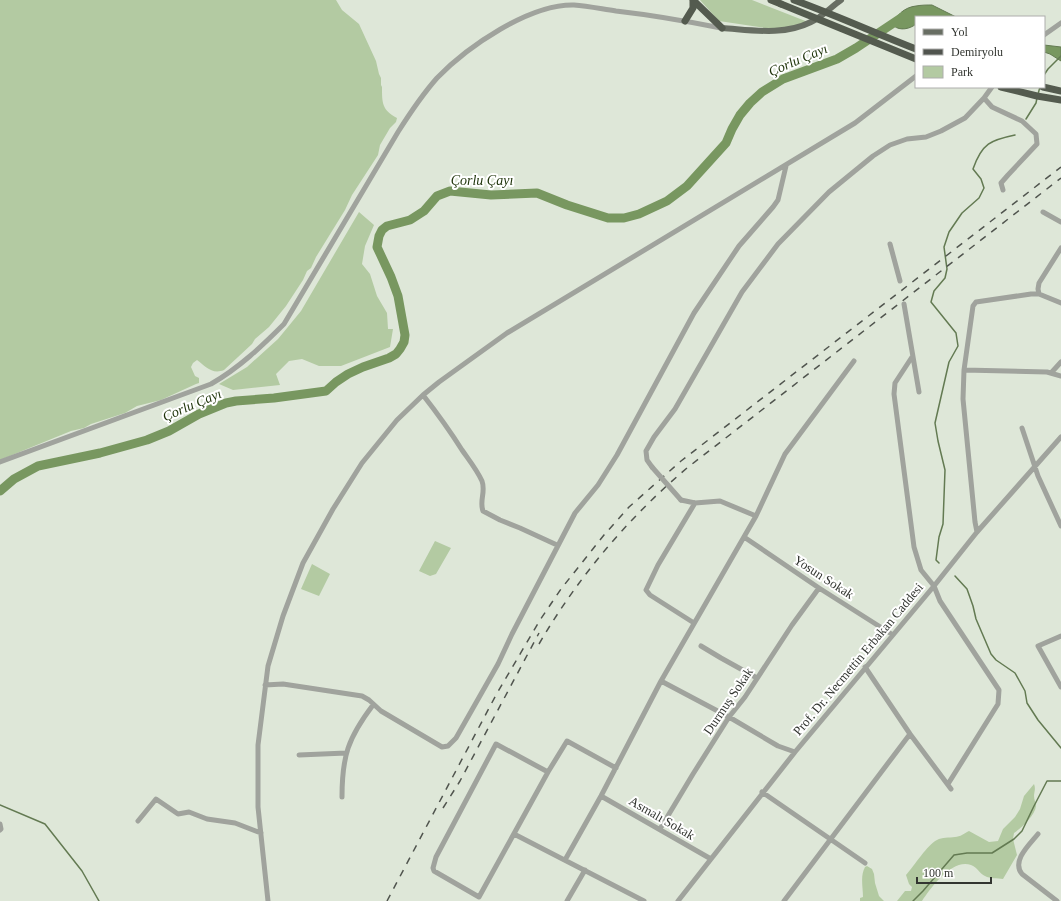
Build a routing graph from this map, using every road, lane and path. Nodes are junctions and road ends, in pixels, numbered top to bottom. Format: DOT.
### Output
graph roads {
  1 [pos="693,0"];
  2 [pos="771,0"];
  3 [pos="794,0"];
  4 [pos="841,0"];
  5 [pos="685,21"];
  6 [pos="1061,23"];
  7 [pos="722,28"];
  8 [pos="1045,34"];
  9 [pos="915,49"];
  10 [pos="915,59"];
  11 [pos="915,77"];
  12 [pos="1045,87"];
  13 [pos="991,88"];
  14 [pos="1005,88"];
  15 [pos="1061,91"];
  16 [pos="984,98"];
  17 [pos="1061,100"];
  18 [pos="786,166"];
  19 [pos="1003,190"];
  20 [pos="1043,212"];
  21 [pos="1061,222"];
  22 [pos="890,244"];
  23 [pos="1061,248"];
  24 [pos="900,281"];
  25 [pos="1039,294"];
  26 [pos="1061,303"];
  27 [pos="904,304"];
  28 [pos="912,357"];
  29 [pos="854,361"];
  30 [pos="1061,362"];
  31 [pos="964,370"];
  32 [pos="1051,373"];
  33 [pos="1061,376"];
  34 [pos="919,392"];
  35 [pos="423,395"];
  36 [pos="1022,428"];
  37 [pos="1061,437"];
  38 [pos="0,462"];
  39 [pos="1035,467"];
  40 [pos="695,503"];
  41 [pos="756,516"];
  42 [pos="1061,526"];
  43 [pos="977,532"];
  44 [pos="744,537"];
  45 [pos="557,545"];
  46 [pos="934,586"];
  47 [pos="819,588"];
  48 [pos="694,623"];
  49 [pos="892,635"];
  50 [pos="1061,636"];
  51 [pos="701,646"];
  52 [pos="865,667"];
  53 [pos="757,678"];
  54 [pos="661,681"];
  55 [pos="265,685"];
  56 [pos="1061,687"];
  57 [pos="373,705"];
  58 [pos="729,718"];
  59 [pos="910,734"];
  60 [pos="795,752"];
  61 [pos="346,753"];
  62 [pos="299,755"];
  63 [pos="616,768"];
  64 [pos="548,772"];
  65 [pos="762,792"];
  66 [pos="601,796"];
  67 [pos="342,797"];
  68 [pos="138,821"];
  69 [pos="0,824"];
  70 [pos="660,829"];
  71 [pos="0,830"];
  72 [pos="261,833"];
  73 [pos="514,834"];
  74 [pos="1038,834"];
  75 [pos="830,839"];
  76 [pos="712,859"];
  77 [pos="565,860"];
  78 [pos="865,863"];
  79 [pos="584,870"];
  80 [pos="268,901"];
  81 [pos="567,901"];
  82 [pos="644,901"];
  83 [pos="678,901"];
  84 [pos="784,901"];
  85 [pos="1057,901"];
  1 -- 5 [label="highway"];
  1 -- 7 [label="highway"];
  2 -- 10 [label="highway, bridge"];
  3 -- 9 [label="highway, bridge"];
  4 -- 7 [label="main road"];
  5 -- 7 [label="street"];
  5 -- 38 [label="street"];
  6 -- 8 [label="street"];
  11 -- 18 [label="street"];
  12 -- 15 [label="highway"];
  13 -- 16 [label="street"];
  14 -- 17 [label="highway"];
  16 -- 19 [label="street"];
  16 -- 40 [label="street, bridge"];
  18 -- 35 [label="street"];
  18 -- 45 [label="street"];
  20 -- 21 [label="street"];
  22 -- 24 [label="street"];
  23 -- 25 [label="street"];
  25 -- 26 [label="street"];
  25 -- 31 [label="street"];
  27 -- 28 [label="street"];
  28 -- 34 [label="street"];
  28 -- 46 [label="street"];
  29 -- 41 [label="street"];
  30 -- 32 [label="street"];
  31 -- 32 [label="street"];
  31 -- 43 [label="street"];
  32 -- 33 [label="street"];
  35 -- 45 [label="street"];
  35 -- 55 [label="street"];
  36 -- 39 [label="street"];
  37 -- 39 [label="street, Prof. Dr. Necmettin Erbakan Caddesi"];
  39 -- 42 [label="street"];
  39 -- 43 [label="street, Prof. Dr. Necmettin Erbakan Caddesi"];
  40 -- 41 [label="street"];
  40 -- 48 [label="street"];
  41 -- 44 [label="street"];
  43 -- 46 [label="street, Prof. Dr. Necmettin Erbakan Caddesi"];
  44 -- 47 [label="street, Yosun Sokak"];
  44 -- 48 [label="street"];
  45 -- 57 [label="street"];
  46 -- 49 [label="street, Prof. Dr. Necmettin Erbakan Caddesi"];
  46 -- 59 [label="street"];
  47 -- 49 [label="street, Yosun Sokak"];
  47 -- 53 [label="street, Durmuş Sokak"];
  48 -- 54 [label="street"];
  49 -- 52 [label="street, Prof. Dr. Necmettin Erbakan Caddesi"];
  50 -- 56 [label="street"];
  51 -- 53 [label="street"];
  52 -- 59 [label="street"];
  52 -- 60 [label="street, Prof. Dr. Necmettin Erbakan Caddesi"];
  53 -- 58 [label="street, Durmuş Sokak"];
  54 -- 58 [label="street"];
  54 -- 63 [label="street"];
  55 -- 57 [label="street"];
  55 -- 72 [label="street"];
  57 -- 61 [label="street"];
  58 -- 60 [label="street"];
  58 -- 70 [label="street, Durmuş Sokak"];
  59 -- 75 [label="street"];
  60 -- 65 [label="street, Prof. Dr. Necmettin Erbakan Caddesi"];
  61 -- 62 [label="street"];
  61 -- 67 [label="street"];
  63 -- 64 [label="street"];
  63 -- 66 [label="street"];
  64 -- 73 [label="street"];
  64 -- 73 [label="street"];
  65 -- 75 [label="street"];
  65 -- 76 [label="street, Prof. Dr. Necmettin Erbakan Caddesi"];
  66 -- 70 [label="street, Asmalı Sokak"];
  66 -- 77 [label="street"];
  68 -- 72 [label="street"];
  69 -- 71 [label="street"];
  70 -- 76 [label="street, Asmalı Sokak"];
  72 -- 80 [label="street"];
  73 -- 77 [label="street"];
  74 -- 85 [label="street"];
  75 -- 78 [label="street"];
  75 -- 84 [label="street"];
  76 -- 83 [label="street, Prof. Dr. Necmettin Erbakan Caddesi"];
  77 -- 79 [label="street"];
  79 -- 81 [label="street"];
  79 -- 82 [label="street"];
}
